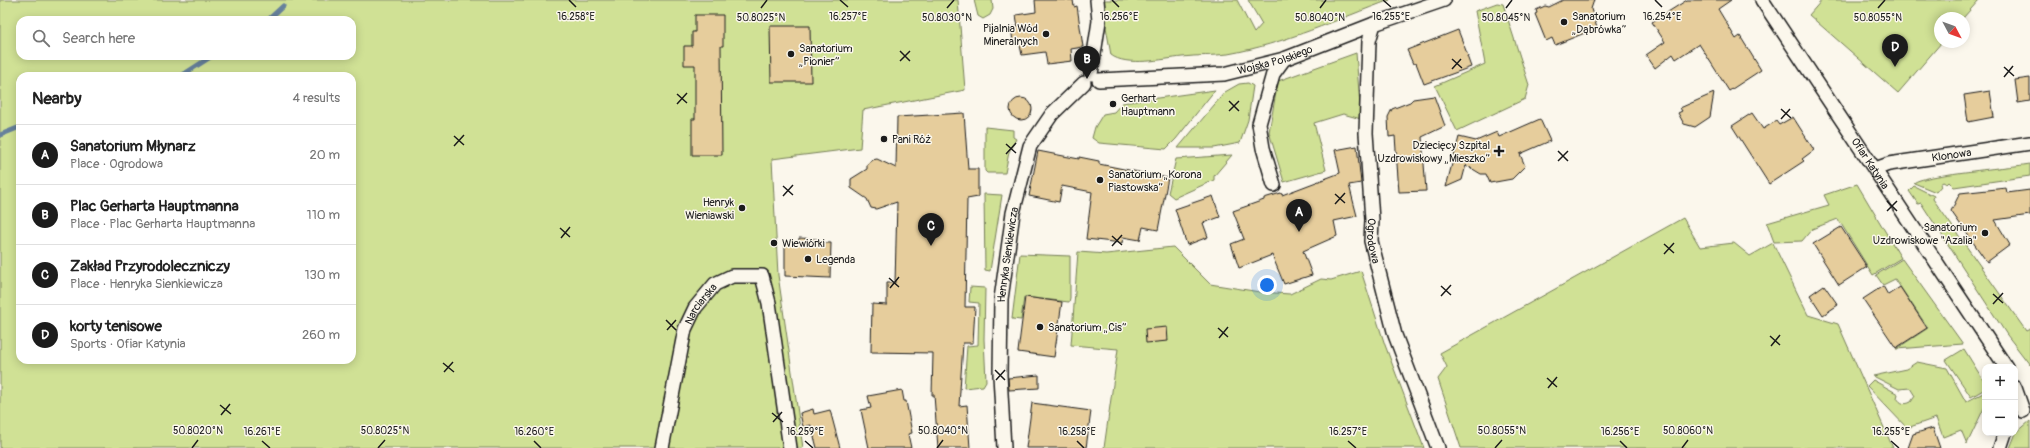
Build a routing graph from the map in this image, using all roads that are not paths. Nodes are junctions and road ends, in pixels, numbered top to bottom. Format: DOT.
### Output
graph roads {
  1 [pos="1097,0"];
  2 [pos="1444,0"];
  3 [pos="1762,0"];
  4 [pos="1374,24"];
  5 [pos="1284,59"];
  6 [pos="1091,79"];
  7 [pos="2030,143"];
  8 [pos="1875,170"];
  9 [pos="1274,185"];
  10 [pos="2004,364"];
  11 [pos="2018,397"];
  12 [pos="2023,413"];
  13 [pos="2004,436"];
  14 [pos="662,448"];
  15 [pos="790,448"];
  16 [pos="1004,448"];
  17 [pos="1438,448"];
  18 [pos="2000,448"];
  1 -- 6 [label="street"];
  2 -- 4 [label="street, Wojska Polskiego"];
  3 -- 8 [label="street, Ofiar Katynia"];
  4 -- 5 [label="street, Wojska Polskiego"];
  4 -- 17 [label="street, Ogrodowa"];
  5 -- 6 [label="street, Wojska Polskiego"];
  5 -- 9 [label="street"];
  6 -- 16 [label="street, Henryka Sienkiewicza"];
  7 -- 8 [label="street, Klonowa"];
  8 -- 10 [label="street, Ofiar Katynia"];
  11 -- 12 [label="street"];
  13 -- 18 [label="street"];
  14 -- 15 [label="street, Narciarska"];
}
